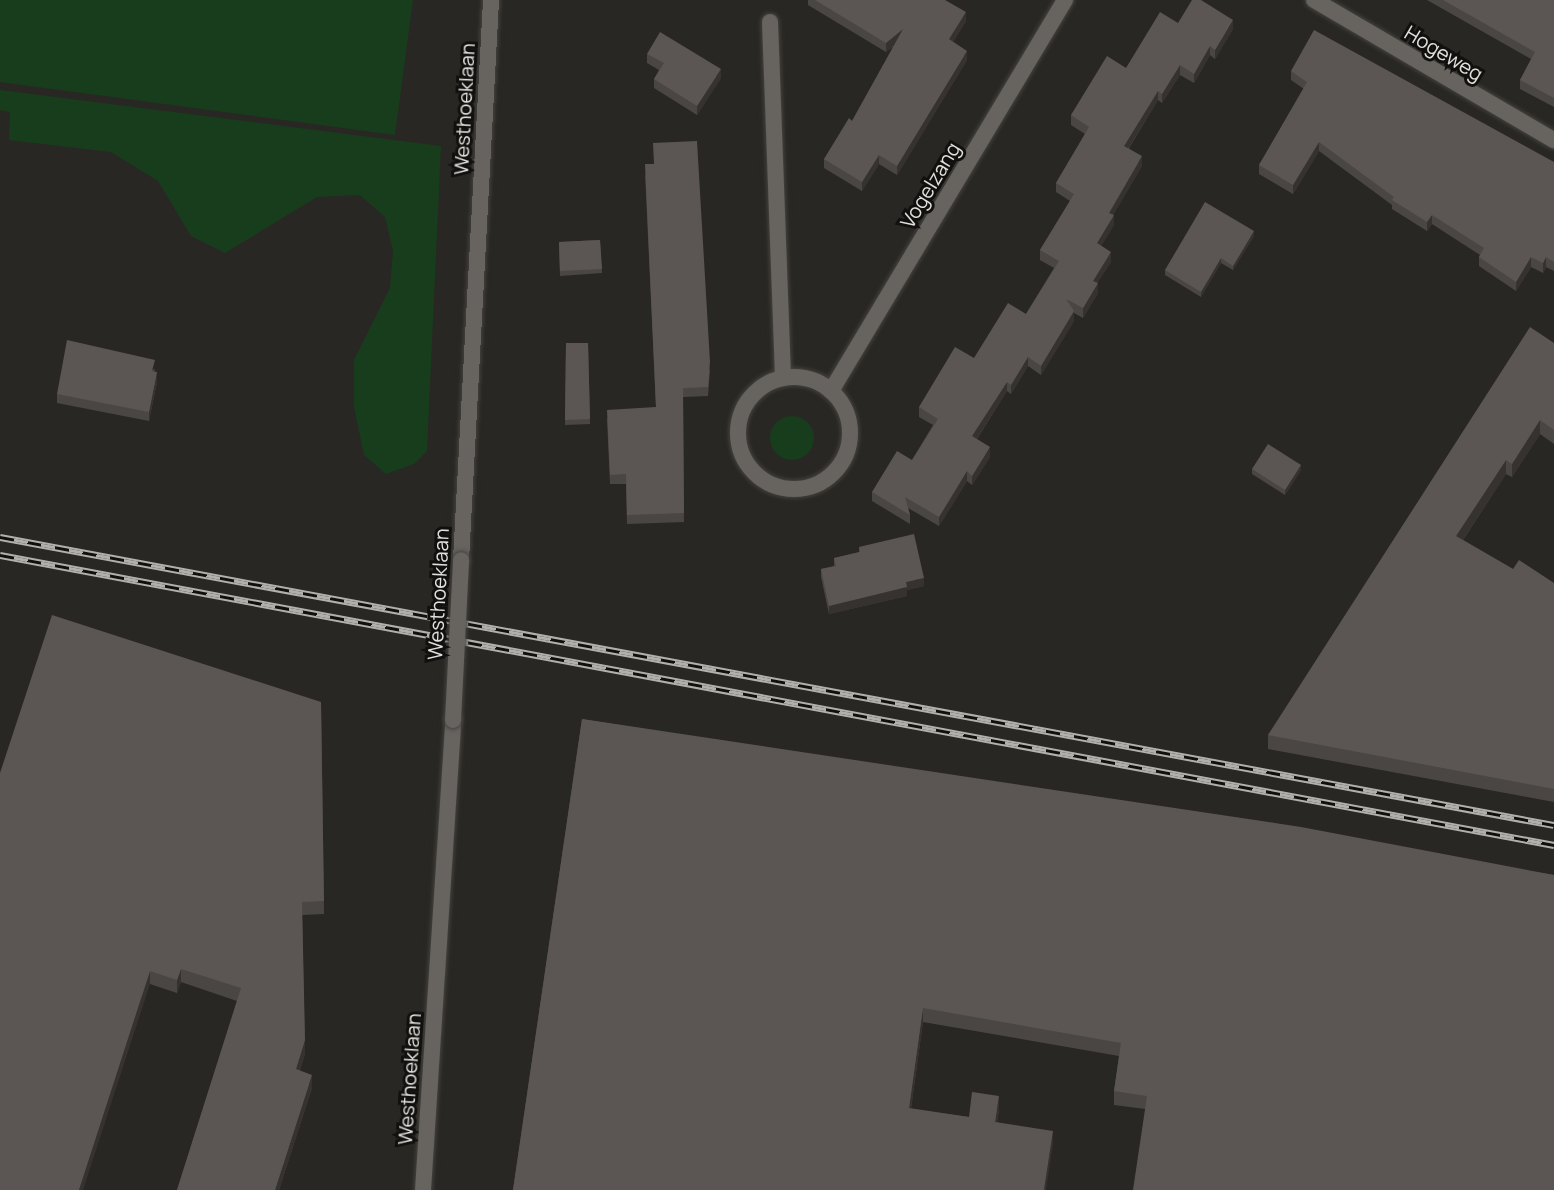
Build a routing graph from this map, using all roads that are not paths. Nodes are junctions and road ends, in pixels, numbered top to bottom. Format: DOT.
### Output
graph roads {
  1 [pos="491,0"];
  2 [pos="1065,0"];
  3 [pos="1314,0"];
  4 [pos="771,22"];
  5 [pos="1554,140"];
  6 [pos="783,378"];
  7 [pos="831,391"];
  8 [pos="423,1190"];
  1 -- 8 [label="street, Westhoeklaan, bridge"];
  2 -- 7 [label="street, Vogelzang"];
  3 -- 5 [label="street, Hogeweg"];
  4 -- 6 [label="street"];
  6 -- 7 [label="street"];
  6 -- 7 [label="street"];
}
